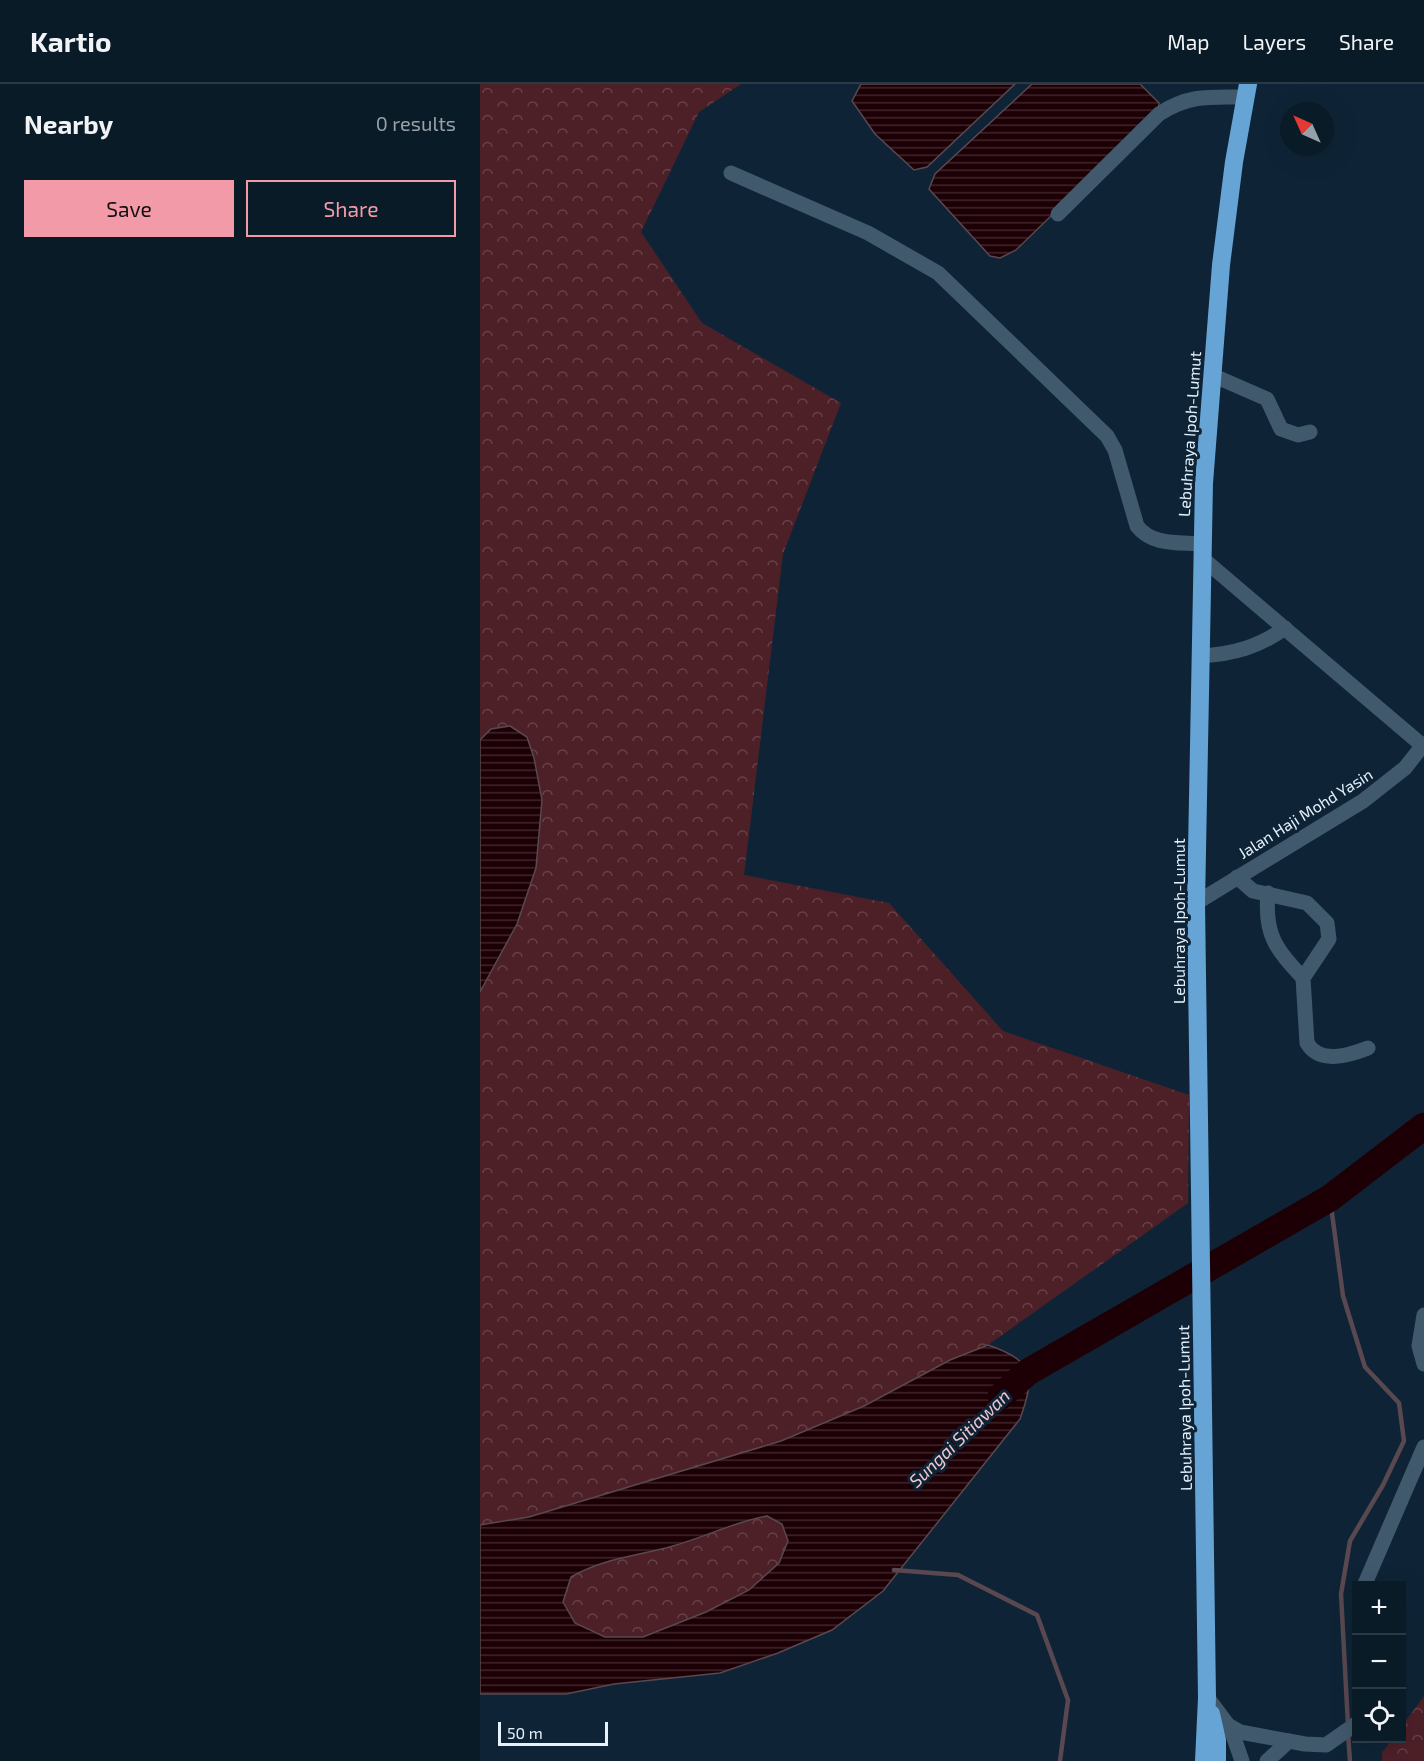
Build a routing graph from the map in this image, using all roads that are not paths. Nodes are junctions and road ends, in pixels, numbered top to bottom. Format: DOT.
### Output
graph roads {
  1 [pos="1247,90"];
  2 [pos="731,173"];
  3 [pos="1058,214"];
  4 [pos="1212,375"];
  5 [pos="1310,432"];
  6 [pos="1202,551"];
  7 [pos="1285,628"];
  8 [pos="1201,656"];
  9 [pos="1424,745"];
  10 [pos="1237,877"];
  11 [pos="1268,893"];
  12 [pos="1196,903"];
  13 [pos="1304,978"];
  14 [pos="1368,1048"];
  15 [pos="1424,1315"];
  16 [pos="1424,1364"];
  17 [pos="1424,1447"];
  18 [pos="1366,1581"];
  19 [pos="1207,1698"];
  20 [pos="1352,1727"];
  21 [pos="1223,1736"];
  22 [pos="1288,1741"];
  23 [pos="1204,1761"];
  24 [pos="1217,1761"];
  25 [pos="1242,1761"];
  26 [pos="1267,1761"];
  1 -- 3 [label="street"];
  1 -- 4 [label="highway, Lebuhraya Ipoh-Lumut"];
  2 -- 6 [label="street"];
  4 -- 5 [label="street"];
  4 -- 6 [label="highway, Lebuhraya Ipoh-Lumut"];
  6 -- 7 [label="street"];
  6 -- 8 [label="highway, Lebuhraya Ipoh-Lumut"];
  7 -- 8 [label="street"];
  7 -- 9 [label="street"];
  8 -- 12 [label="highway, Lebuhraya Ipoh-Lumut"];
  9 -- 10 [label="street, Jalan Haji Mohd Yasin"];
  10 -- 11 [label="street"];
  10 -- 12 [label="street, Jalan Haji Mohd Yasin"];
  11 -- 13 [label="street"];
  11 -- 13 [label="street"];
  12 -- 19 [label="highway, Lebuhraya Ipoh-Lumut"];
  13 -- 14 [label="street"];
  15 -- 16 [label="street"];
  17 -- 18 [label="street"];
  19 -- 21 [label="highway, Lebuhraya Ipoh-Lumut"];
  19 -- 21 [label="street"];
  20 -- 22 [label="street"];
  21 -- 22 [label="street"];
  21 -- 23 [label="highway, Lebuhraya Ipoh-Lumut"];
  21 -- 24 [label="highway, Lebuhraya Ipoh-Lumut"];
  21 -- 25 [label="street"];
  22 -- 26 [label="street"];
}
